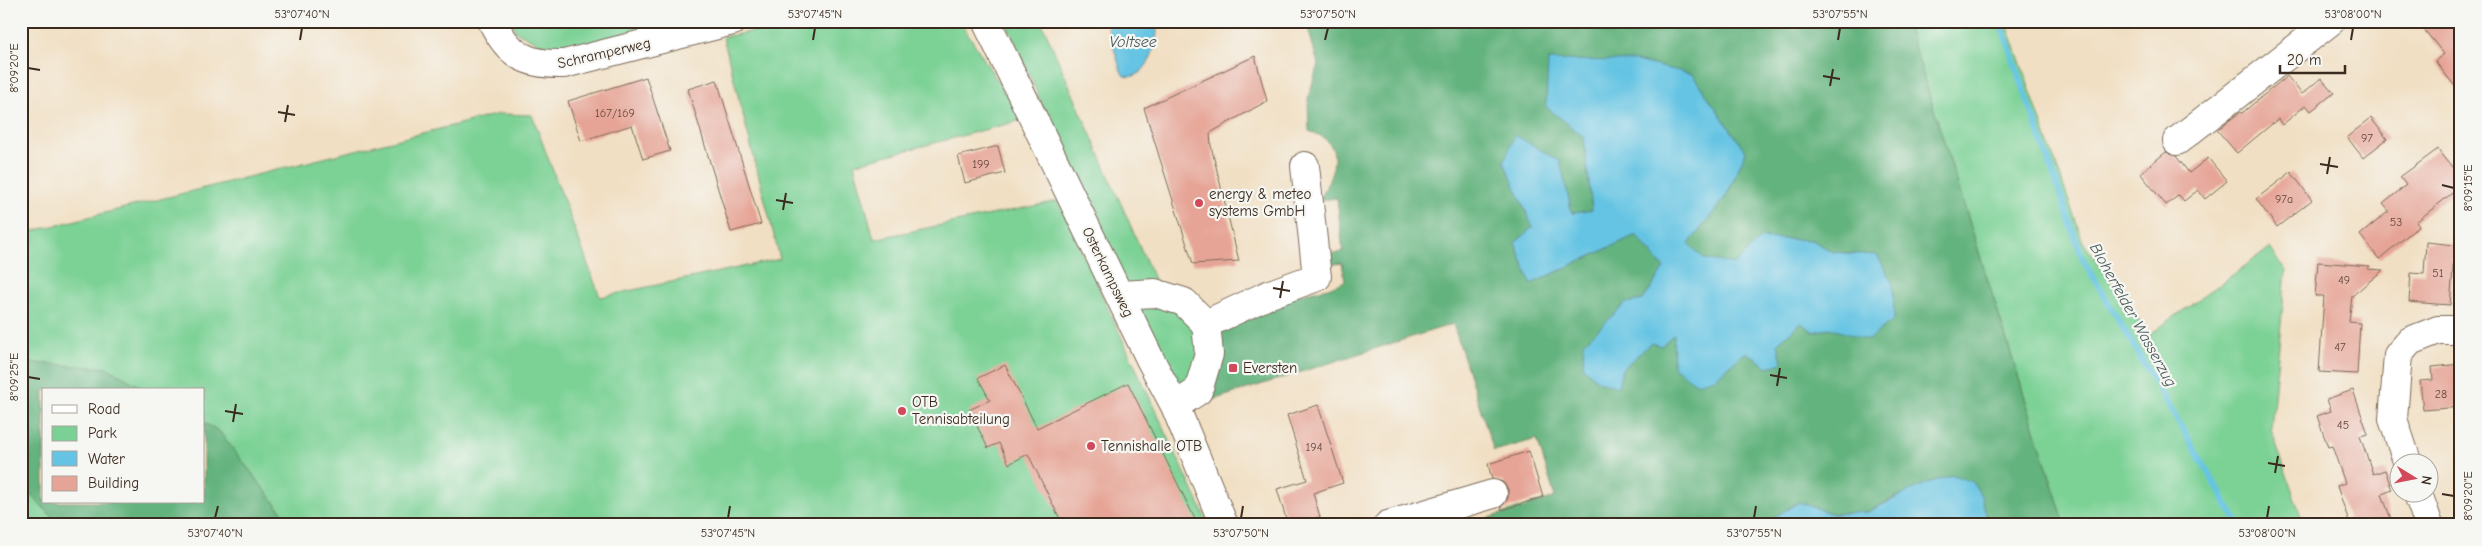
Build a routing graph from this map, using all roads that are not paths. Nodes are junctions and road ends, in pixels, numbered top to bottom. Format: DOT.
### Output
graph roads {
  1 [pos="492,21"];
  2 [pos="733,21"];
  3 [pos="986,21"];
  4 [pos="2331,21"];
  5 [pos="2177,142"];
  6 [pos="1305,166"];
  7 [pos="1120,296"];
  8 [pos="1206,324"];
  9 [pos="2461,330"];
  10 [pos="1176,406"];
  11 [pos="2405,454"];
  12 [pos="1493,494"];
  13 [pos="2422,504"];
  14 [pos="1224,525"];
  15 [pos="1388,525"];
  16 [pos="2429,525"];
  1 -- 2 [label="street, Schramperweg"];
  3 -- 7 [label="street, Osterkampsweg"];
  4 -- 5 [label="street"];
  6 -- 8 [label="street"];
  7 -- 8 [label="street"];
  7 -- 10 [label="street, Osterkampsweg"];
  8 -- 10 [label="street"];
  9 -- 11 [label="street"];
  10 -- 14 [label="street, Osterkampsweg"];
  12 -- 15 [label="street"];
  13 -- 16 [label="street"];
}
